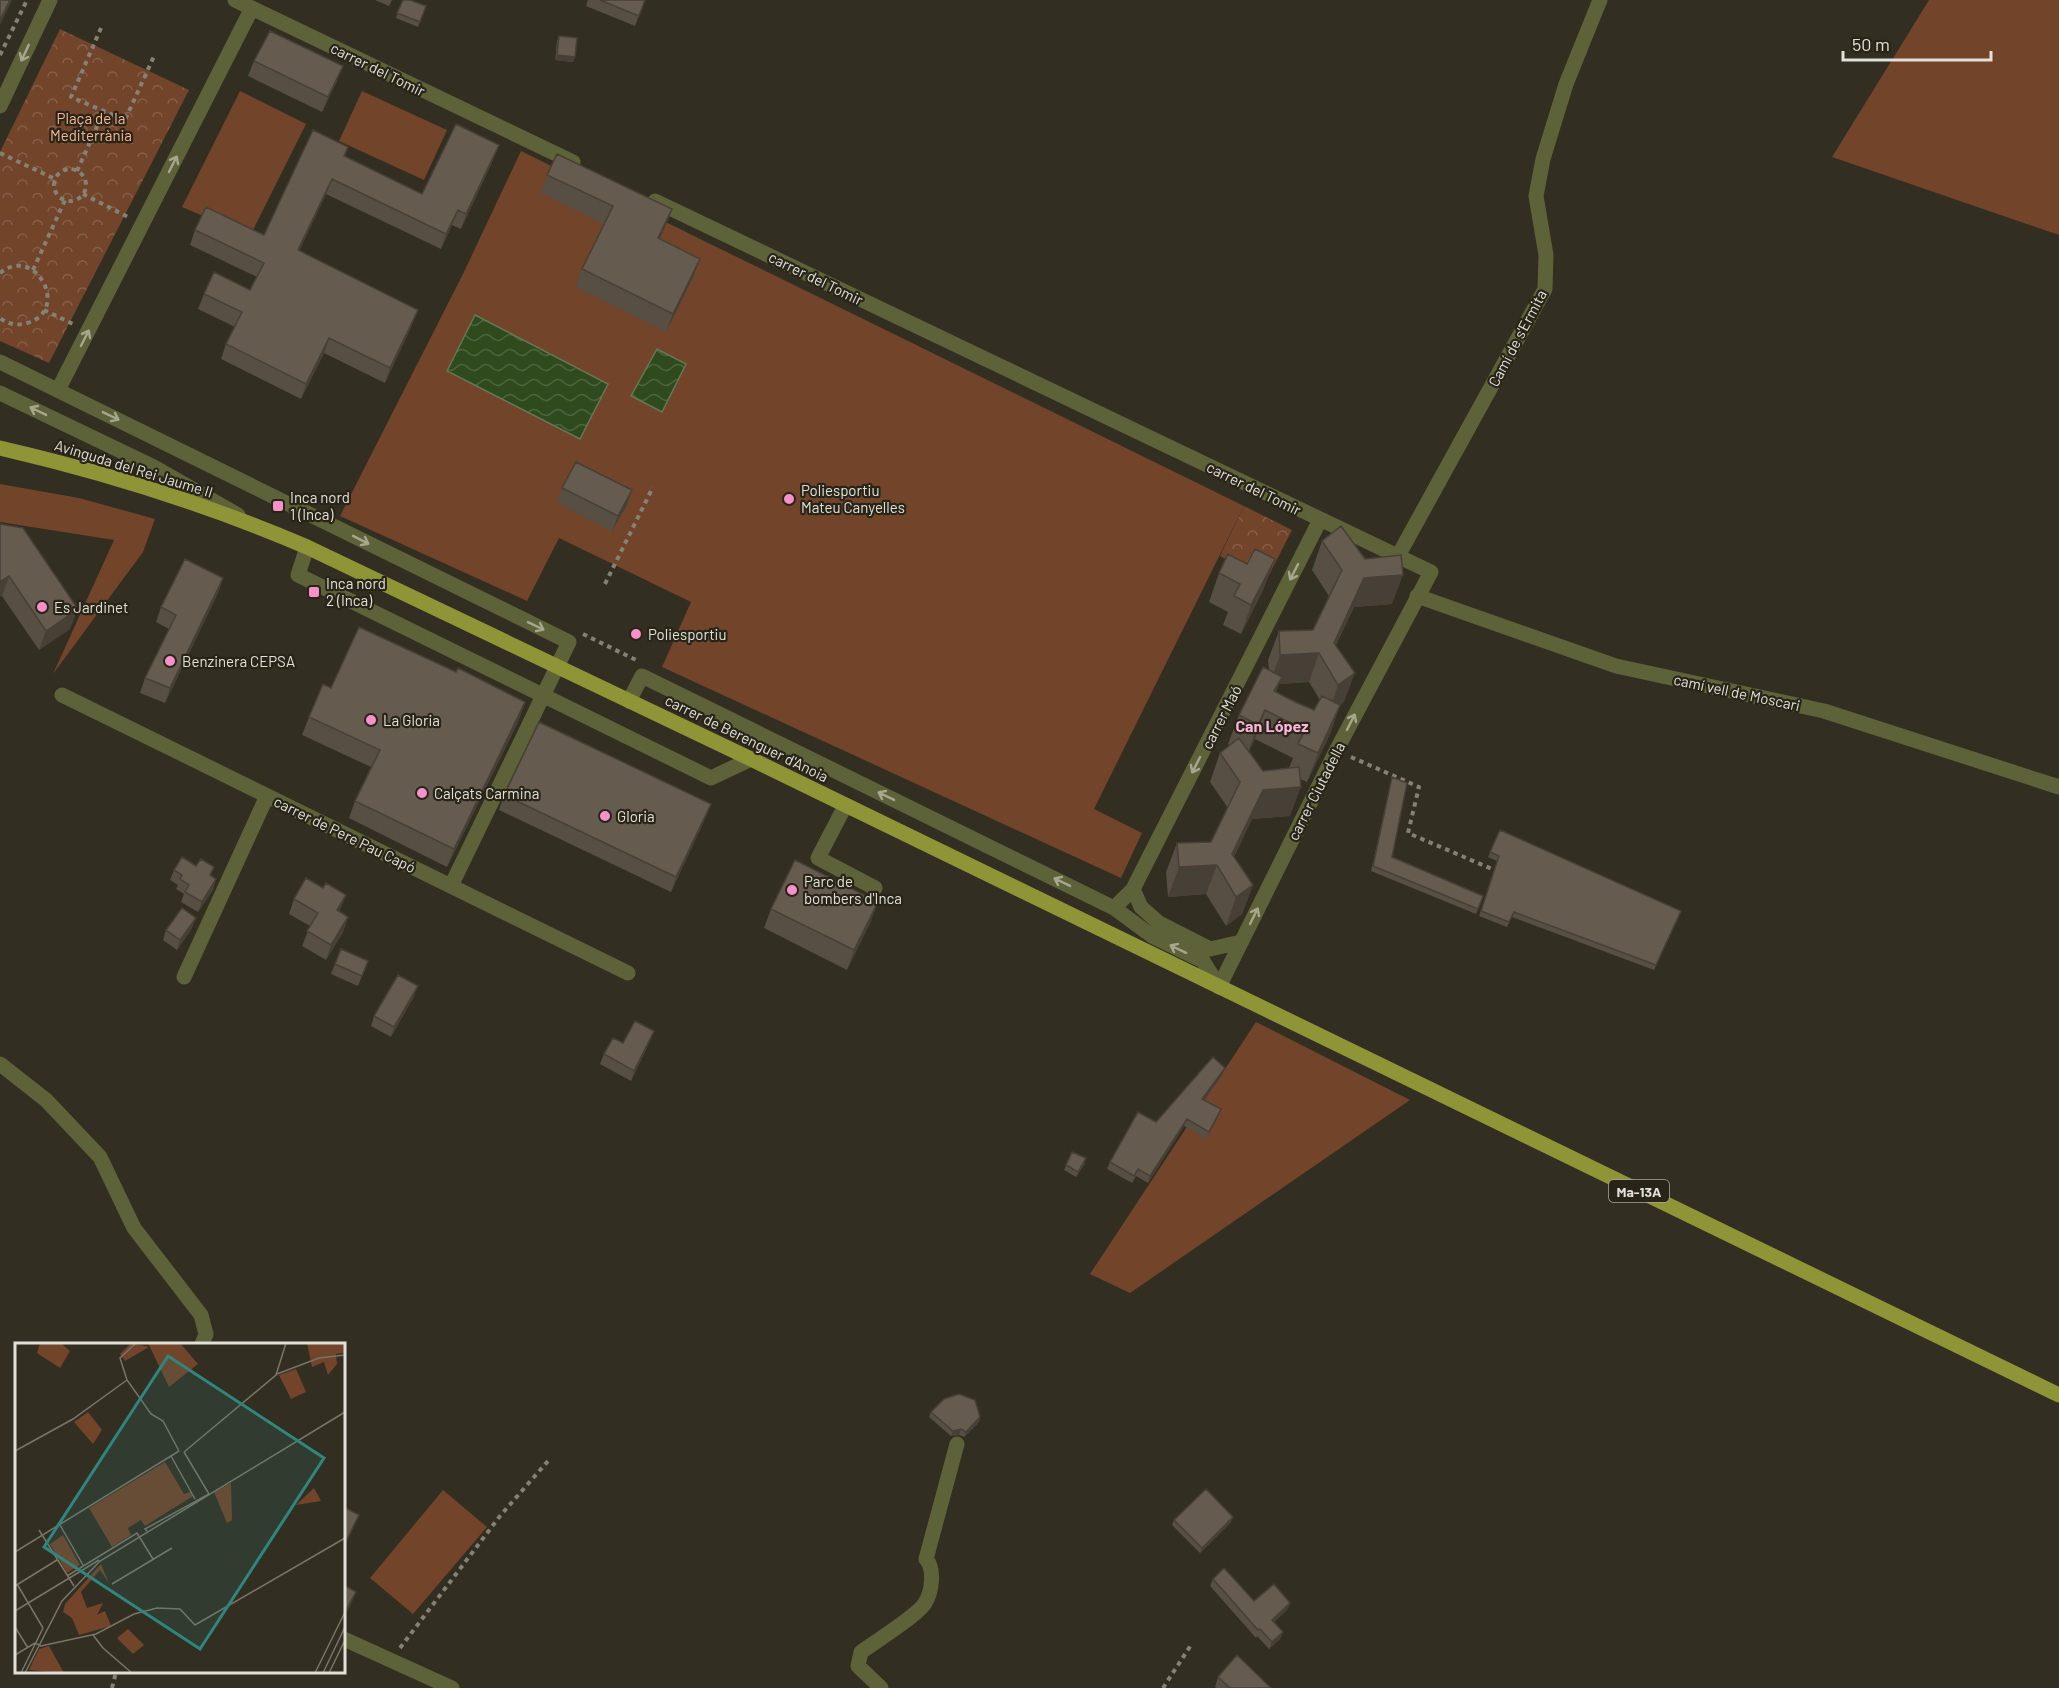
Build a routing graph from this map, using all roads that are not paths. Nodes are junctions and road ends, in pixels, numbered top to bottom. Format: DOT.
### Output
graph roads {
  1 [pos="50,0"];
  2 [pos="235,0"];
  3 [pos="1600,0"];
  4 [pos="252,8"];
  5 [pos="0,106"];
  6 [pos="587,169"];
  7 [pos="641,195"];
  8 [pos="0,362"];
  9 [pos="58,390"];
  10 [pos="0,393"];
  11 [pos="0,448"];
  12 [pos="1320,520"];
  13 [pos="257,526"];
  14 [pos="307,547"];
  15 [pos="1398,556"];
  16 [pos="1417,596"];
  17 [pos="556,666"];
  18 [pos="62,695"];
  19 [pos="544,696"];
  20 [pos="629,701"];
  21 [pos="751,759"];
  22 [pos="2059,787"];
  23 [pos="267,796"];
  24 [pos="845,806"];
  25 [pos="451,886"];
  26 [pos="875,888"];
  27 [pos="1133,889"];
  28 [pos="1114,908"];
  29 [pos="1241,942"];
  30 [pos="628,973"];
  31 [pos="183,977"];
  32 [pos="1219,987"];
  33 [pos="0,1064"];
  34 [pos="202,1343"];
  35 [pos="2059,1395"];
  36 [pos="957,1444"];
  37 [pos="345,1639"];
  38 [pos="452,1688"];
  39 [pos="881,1688"];
  1 -- 5 [label="street, one-way"];
  2 -- 4 [label="street, carrer del Tomir"];
  3 -- 15 [label="street, Camí de s'Ermita"];
  4 -- 6 [label="street, carrer del Tomir"];
  9 -- 4 [label="street, one-way"];
  7 -- 12 [label="street, carrer del Tomir"];
  8 -- 9 [label="street"];
  9 -- 17 [label="street, one-way"];
  13 -- 10 [label="street, one-way"];
  11 -- 13 [label="main road, Avinguda del Rei Jaume II"];
  12 -- 15 [label="street, carrer del Tomir"];
  12 -- 27 [label="street, carrer Maó, one-way"];
  13 -- 14 [label="main road, carrer de Berenguer d'Anoia"];
  14 -- 17 [label="main road, carrer de Berenguer d'Anoia"];
  14 -- 19 [label="street"];
  15 -- 16 [label="street, carrer del Tomir"];
  16 -- 22 [label="street, camí vell de Moscari"];
  29 -- 16 [label="street, carrer Ciutadella, one-way"];
  17 -- 19 [label="street"];
  17 -- 20 [label="main road, carrer de Berenguer d'Anoia"];
  18 -- 23 [label="street, carrer de Pere Pau Capó"];
  19 -- 21 [label="street"];
  19 -- 25 [label="street"];
  20 -- 21 [label="main road, carrer de Berenguer d'Anoia"];
  28 -- 20 [label="street, one-way"];
  21 -- 24 [label="main road, carrer de Berenguer d'Anoia"];
  23 -- 25 [label="street, carrer de Pere Pau Capó"];
  23 -- 31 [label="street"];
  24 -- 26 [label="street"];
  24 -- 32 [label="main road, carrer de Berenguer d'Anoia"];
  25 -- 30 [label="street, carrer de Pere Pau Capó"];
  27 -- 28 [label="street, carrer Maó"];
  27 -- 29 [label="street"];
  32 -- 28 [label="street, one-way"];
  29 -- 32 [label="street, carrer Ciutadella"];
  32 -- 35 [label="main road, Ma-13A"];
  33 -- 34 [label="street"];
  36 -- 39 [label="street"];
  37 -- 38 [label="street"];
}
